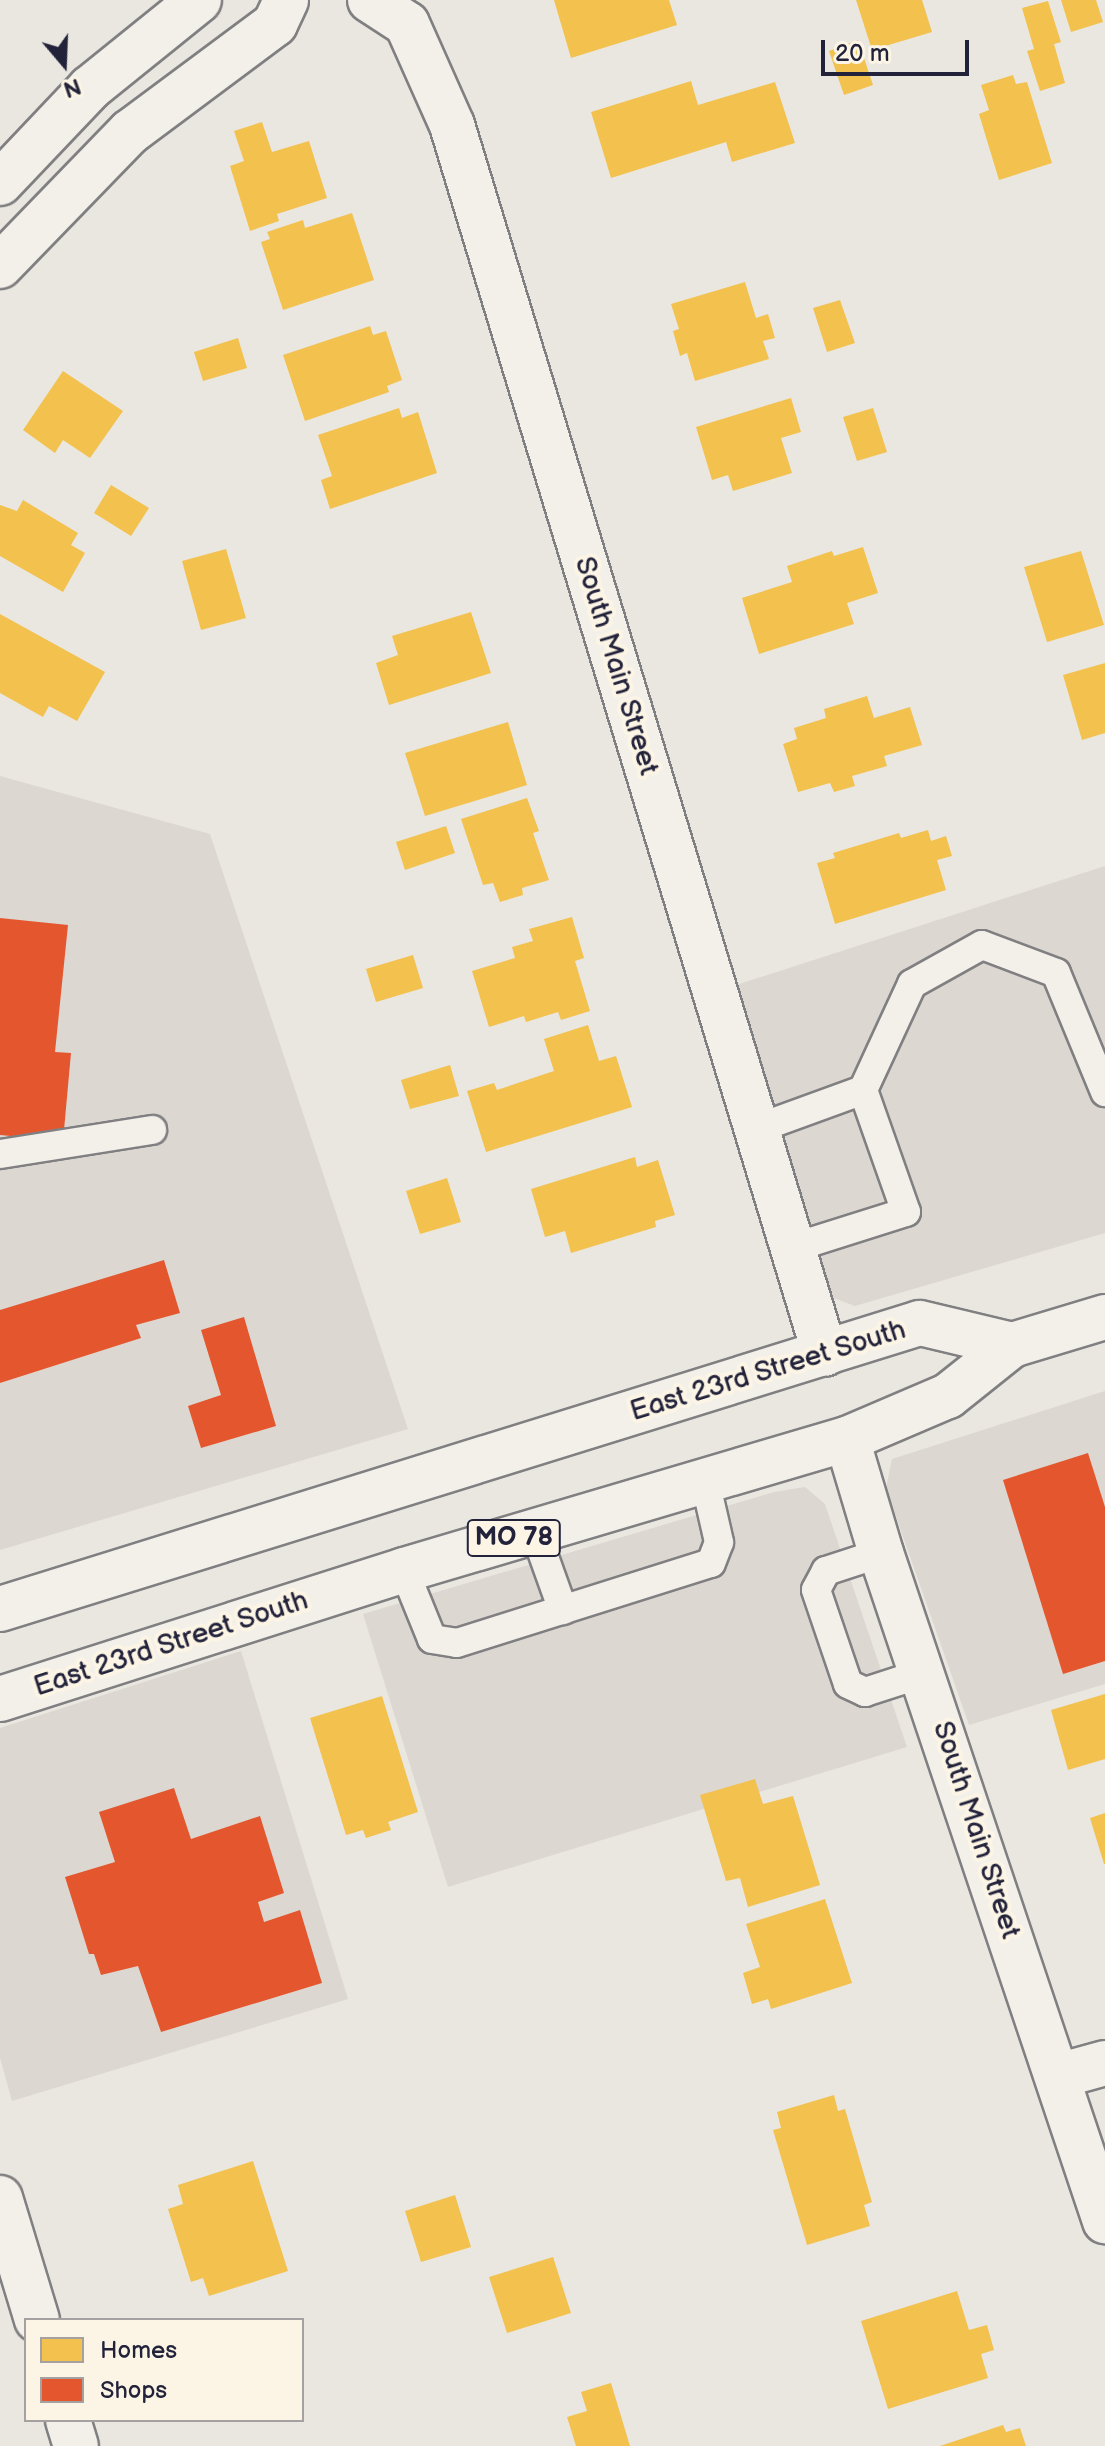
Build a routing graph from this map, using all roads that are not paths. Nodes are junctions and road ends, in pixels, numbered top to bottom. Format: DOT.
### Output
graph roads {
  1 [pos="199,0"];
  2 [pos="286,0"];
  3 [pos="370,0"];
  4 [pos="0,183"];
  5 [pos="0,266"];
  6 [pos="863,1090"];
  7 [pos="1105,1092"];
  8 [pos="756,1129"];
  9 [pos="152,1130"];
  10 [pos="0,1154"];
  11 [pos="792,1248"];
  12 [pos="1105,1317"];
  13 [pos="1012,1345"];
  14 [pos="825,1354"];
  15 [pos="847,1439"];
  16 [pos="705,1481"];
  17 [pos="535,1532"];
  18 [pos="881,1553"];
  19 [pos="404,1570"];
  20 [pos="0,1609"];
  21 [pos="563,1610"];
  22 [pos="924,1673"];
  23 [pos="0,1699"];
  24 [pos="1105,2063"];
  25 [pos="1058,2076"];
  26 [pos="0,2198"];
  27 [pos="1105,2221"];
  28 [pos="36,2318"];
  29 [pos="69,2422"];
  30 [pos="76,2446"];
  1 -- 4 [label="street"];
  2 -- 5 [label="street"];
  3 -- 8 [label="street, South Main Street"];
  6 -- 7 [label="lane"];
  6 -- 8 [label="lane"];
  6 -- 11 [label="lane"];
  8 -- 11 [label="street, South Main Street"];
  9 -- 10 [label="lane"];
  11 -- 14 [label="street, South Main Street"];
  12 -- 13 [label="street, MO 78"];
  13 -- 14 [label="street, East 23rd Street South"];
  13 -- 15 [label="street, East 23rd Street South / MO 78"];
  14 -- 20 [label="street, East 23rd Street South"];
  15 -- 16 [label="street, East 23rd Street South / MO 78"];
  15 -- 18 [label="street, South Main Street"];
  16 -- 17 [label="street, East 23rd Street South / MO 78"];
  16 -- 21 [label="lane"];
  17 -- 19 [label="street, East 23rd Street South / MO 78"];
  17 -- 21 [label="lane"];
  18 -- 22 [label="street, South Main Street"];
  18 -- 22 [label="lane"];
  19 -- 21 [label="lane"];
  19 -- 23 [label="street, East 23rd Street South / MO 78"];
  22 -- 25 [label="street, South Main Street"];
  24 -- 25 [label="street"];
  25 -- 27 [label="street, South Main Street"];
  26 -- 28 [label="street"];
  29 -- 30 [label="street"];
}
